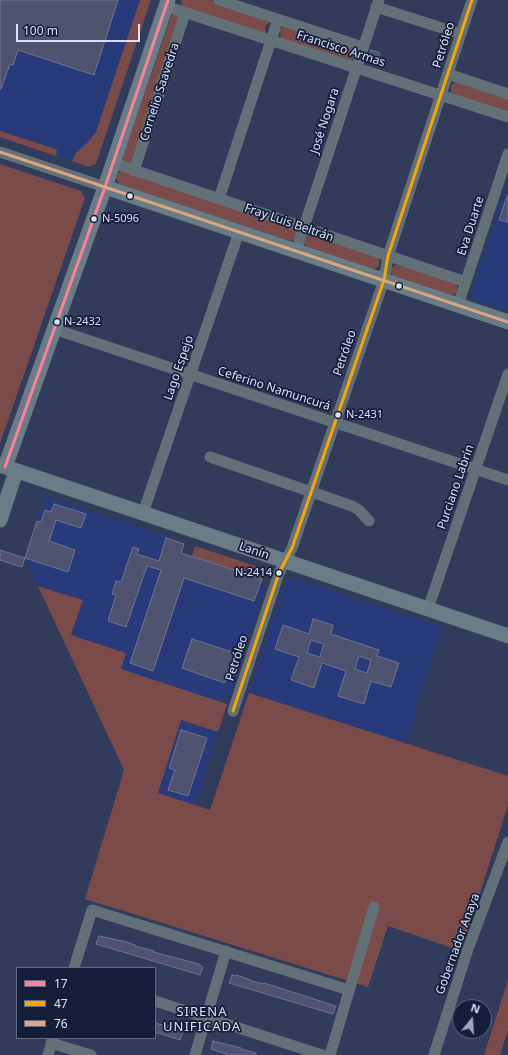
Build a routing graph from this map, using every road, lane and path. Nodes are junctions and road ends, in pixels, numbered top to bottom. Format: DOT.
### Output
graph roads {
  1 [pos="219,0"];
  2 [pos="472,0"];
  3 [pos="167,3"];
  4 [pos="378,4"];
  5 [pos="185,13"];
  6 [pos="278,19"];
  7 [pos="460,34"];
  8 [pos="271,40"];
  9 [pos="363,47"];
  10 [pos="356,68"];
  11 [pos="448,74"];
  12 [pos="508,94"];
  13 [pos="441,96"];
  14 [pos="508,117"];
  15 [pos="0,152"];
  16 [pos="508,154"];
  17 [pos="113,163"];
  18 [pos="134,170"];
  19 [pos="105,187"];
  20 [pos="219,199"];
  21 [pos="304,227"];
  22 [pos="239,232"];
  23 [pos="296,251"];
  24 [pos="388,256"];
  25 [pos="384,280"];
  26 [pos="466,282"];
  27 [pos="458,305"];
  28 [pos="508,322"];
  29 [pos="54,329"];
  30 [pos="508,374"];
  31 [pos="190,375"];
  32 [pos="335,423"];
  33 [pos="210,457"];
  34 [pos="7,468"];
  35 [pos="475,470"];
  36 [pos="508,480"];
  37 [pos="311,492"];
  38 [pos="143,513"];
  39 [pos="0,520"];
  40 [pos="369,521"];
  41 [pos="285,561"];
  42 [pos="428,609"];
  43 [pos="508,636"];
  44 [pos="233,711"];
  45 [pos="508,842"];
  46 [pos="374,907"];
  47 [pos="226,951"];
  48 [pos="74,967"];
  49 [pos="349,990"];
  50 [pos="156,1001"];
  51 [pos="206,1017"];
  52 [pos="52,1041"];
  53 [pos="48,1055"];
  54 [pos="91,1055"];
  55 [pos="195,1055"];
  56 [pos="322,1055"];
  57 [pos="330,1055"];
  58 [pos="434,1055"];
  1 -- 6 [label="street, Francisco Armas"];
  2 -- 7 [label="street, Petróleo"];
  3 -- 5 [label="street, Francisco Armas"];
  3 -- 17 [label="main road, Cornelio Saavedra"];
  4 -- 7 [label="street"];
  4 -- 9 [label="street, José Nogara"];
  5 -- 8 [label="street, Francisco Armas"];
  5 -- 18 [label="street, Cornelio Saavedra"];
  6 -- 8 [label="street"];
  6 -- 9 [label="street, Francisco Armas"];
  7 -- 11 [label="street, Petróleo"];
  8 -- 10 [label="street, Francisco Armas"];
  8 -- 20 [label="street"];
  9 -- 10 [label="street, José Nogara"];
  10 -- 13 [label="street, Francisco Armas"];
  10 -- 21 [label="street, José Nogara"];
  11 -- 12 [label="street"];
  11 -- 13 [label="street, Petróleo"];
  13 -- 14 [label="street, Francisco Armas"];
  13 -- 24 [label="street, Petróleo"];
  15 -- 19 [label="street, Fray Luis Beltrán"];
  16 -- 26 [label="street, Eva Duarte"];
  17 -- 18 [label="street, Fray Luis Beltrán"];
  17 -- 19 [label="main road, Cornelio Saavedra"];
  18 -- 20 [label="street, Fray Luis Beltrán"];
  19 -- 22 [label="main road, Fray Luis Beltrán"];
  19 -- 29 [label="main road, Cornelio Saavedra"];
  20 -- 21 [label="street, Fray Luis Beltrán"];
  21 -- 23 [label="street, José Nogara"];
  21 -- 24 [label="street, Fray Luis Beltrán"];
  22 -- 23 [label="main road, Fray Luis Beltrán"];
  22 -- 31 [label="street, Lago Espejo"];
  23 -- 25 [label="main road, Fray Luis Beltrán"];
  24 -- 25 [label="street, Petróleo"];
  24 -- 26 [label="street, Fray Luis Beltrán"];
  25 -- 27 [label="main road, Fray Luis Beltrán"];
  25 -- 32 [label="street, Petróleo"];
  26 -- 27 [label="street, Eva Duarte"];
  27 -- 28 [label="main road, Fray Luis Beltrán"];
  29 -- 31 [label="street, Ceferino Namuncurá"];
  29 -- 34 [label="main road, Cornelio Saavedra"];
  30 -- 35 [label="street, Purciano Labrín"];
  31 -- 32 [label="street, Ceferino Namuncurá"];
  31 -- 38 [label="street, Lago Espejo"];
  32 -- 35 [label="street, Ceferino Namuncurá"];
  32 -- 37 [label="street, Petróleo"];
  33 -- 37 [label="street"];
  34 -- 38 [label="main road, Lanín"];
  34 -- 39 [label="main road, Cornelio Saavedra"];
  35 -- 36 [label="street, Ceferino Namuncurá"];
  35 -- 42 [label="street, Purciano Labrín"];
  37 -- 40 [label="street"];
  37 -- 41 [label="street, Petróleo"];
  38 -- 41 [label="main road, Lanín"];
  41 -- 42 [label="main road, Lanín"];
  41 -- 44 [label="street, Petróleo"];
  42 -- 43 [label="main road, Lanín"];
  45 -- 58 [label="street, Gobernador Anaya"];
  46 -- 49 [label="street"];
  47 -- 48 [label="street"];
  47 -- 49 [label="street"];
  47 -- 51 [label="street"];
  49 -- 57 [label="street"];
  50 -- 51 [label="street"];
  51 -- 55 [label="street"];
  51 -- 56 [label="street"];
  52 -- 53 [label="street"];
  52 -- 54 [label="street"];
}
